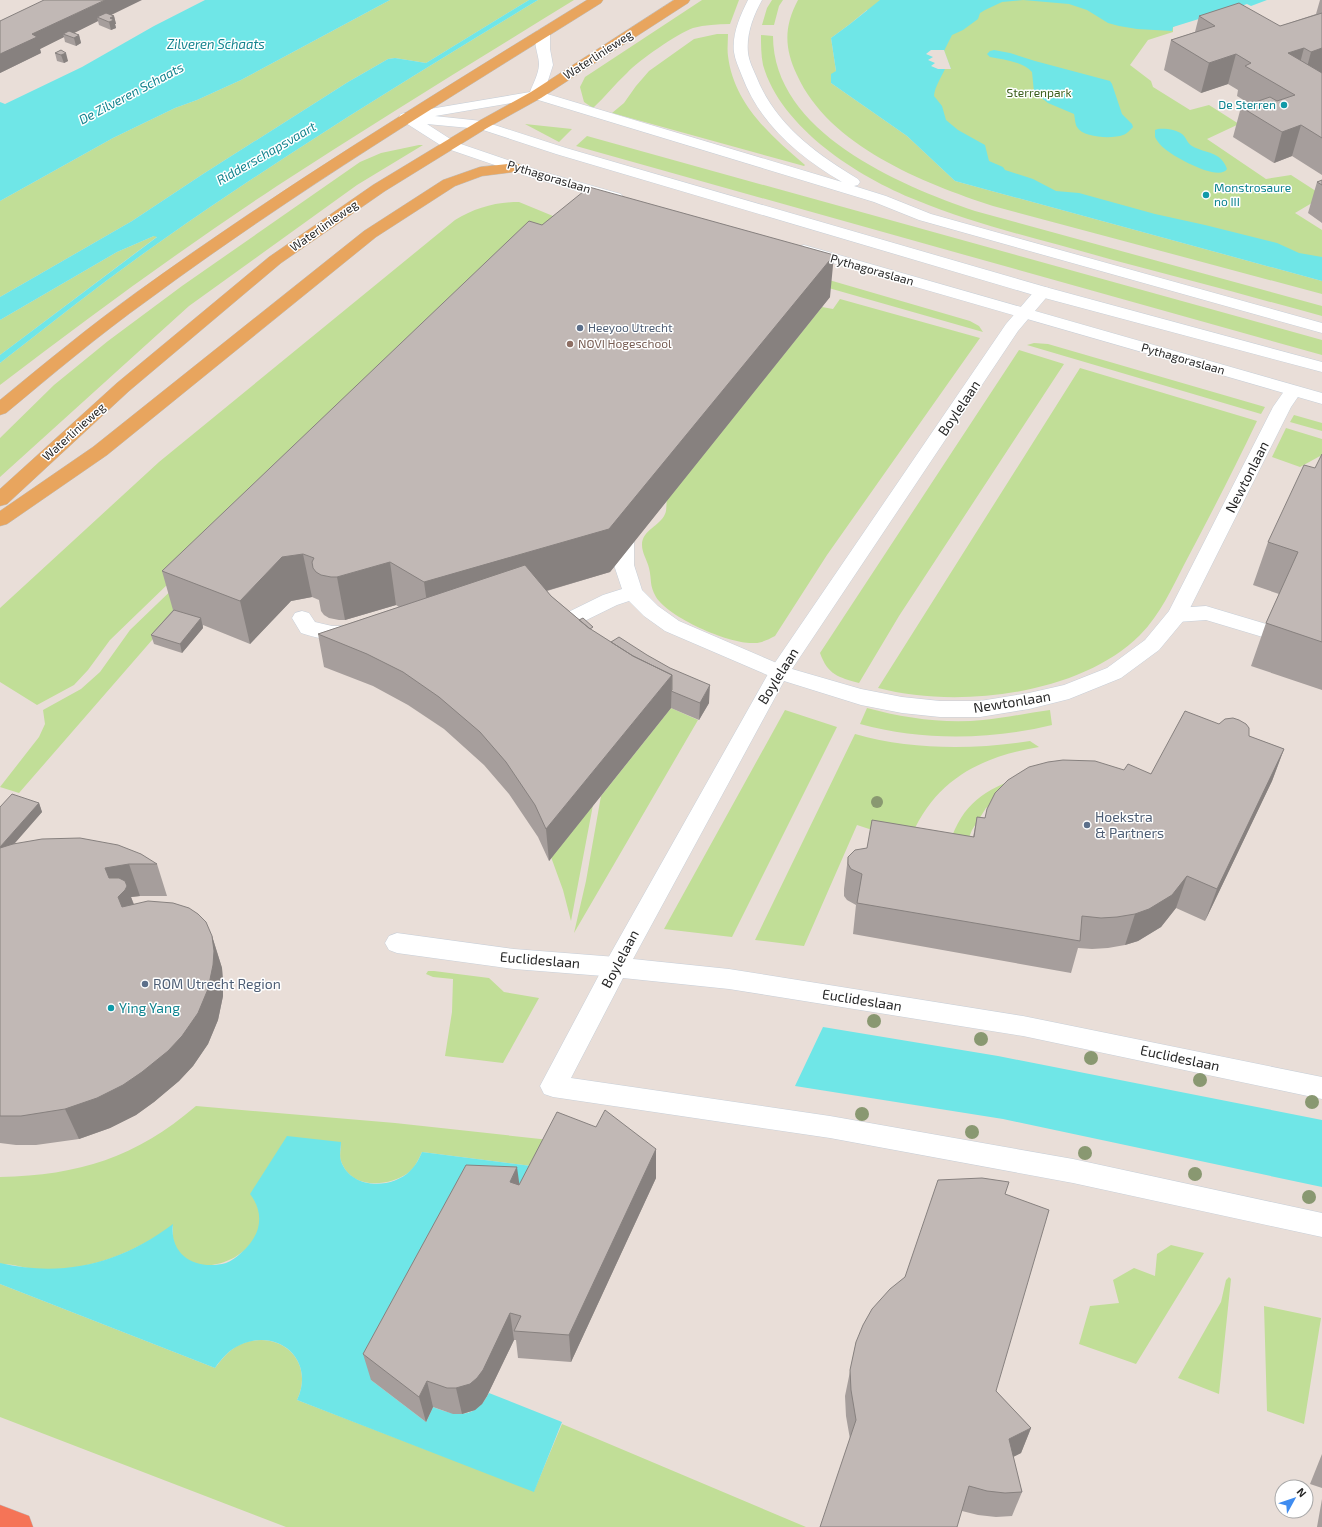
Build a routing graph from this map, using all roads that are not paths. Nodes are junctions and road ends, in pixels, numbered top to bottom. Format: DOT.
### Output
graph roads {
  1 [pos="596,0"];
  2 [pos="683,0"];
  3 [pos="755,0"];
  4 [pos="543,33"];
  5 [pos="536,95"];
  6 [pos="406,117"];
  7 [pos="482,125"];
  8 [pos="450,145"];
  9 [pos="516,168"];
  10 [pos="880,199"];
  11 [pos="626,200"];
  12 [pos="787,246"];
  13 [pos="1043,292"];
  14 [pos="1025,313"];
  15 [pos="1322,328"];
  16 [pos="1322,367"];
  17 [pos="1293,391"];
  18 [pos="1322,399"];
  19 [pos="0,409"];
  20 [pos="0,500"];
  21 [pos="639,508"];
  22 [pos="0,520"];
  23 [pos="605,568"];
  24 [pos="625,570"];
  25 [pos="633,593"];
  26 [pos="1177,614"];
  27 [pos="302,618"];
  28 [pos="553,628"];
  29 [pos="372,629"];
  30 [pos="1266,631"];
  31 [pos="779,672"];
  32 [pos="397,943"];
  33 [pos="616,967"];
  34 [pos="1322,1088"];
  35 [pos="1322,1225"];
  36 [pos="0,1520"];
  37 [pos="18,1527"];
  1 -- 4 [label="main road"];
  2 -- 5 [label="main road, Waterlinieweg"];
  3 -- 10 [label="street"];
  4 -- 5 [label="street"];
  4 -- 6 [label="main road"];
  5 -- 6 [label="street"];
  5 -- 7 [label="main road, Waterlinieweg"];
  5 -- 10 [label="street"];
  6 -- 7 [label="street, Pythagoraslaan"];
  6 -- 8 [label="street, Pythagoraslaan"];
  6 -- 19 [label="main road"];
  7 -- 8 [label="main road, Waterlinieweg"];
  7 -- 13 [label="street, Pythagoraslaan"];
  8 -- 9 [label="street, Pythagoraslaan"];
  8 -- 20 [label="main road, Waterlinieweg"];
  9 -- 11 [label="street, Pythagoraslaan"];
  9 -- 22 [label="main road"];
  10 -- 15 [label="street"];
  12 -- 14 [label="street, Pythagoraslaan"];
  13 -- 14 [label="street, Boylelaan"];
  13 -- 16 [label="street, Pythagoraslaan"];
  14 -- 17 [label="street, Pythagoraslaan"];
  14 -- 31 [label="street, Boylelaan"];
  17 -- 18 [label="street, Pythagoraslaan"];
  17 -- 26 [label="street, Newtonlaan"];
  21 -- 24 [label="street"];
  23 -- 24 [label="street"];
  24 -- 25 [label="street"];
  25 -- 28 [label="street"];
  25 -- 31 [label="street, Newtonlaan"];
  26 -- 30 [label="street"];
  26 -- 31 [label="street, Newtonlaan"];
  27 -- 29 [label="street"];
  31 -- 33 [label="street, Boylelaan"];
  32 -- 33 [label="street, Euclideslaan"];
  33 -- 34 [label="street, Euclideslaan"];
  33 -- 35 [label="street, Boylelaan"];
  36 -- 37 [label="highway"];
}
